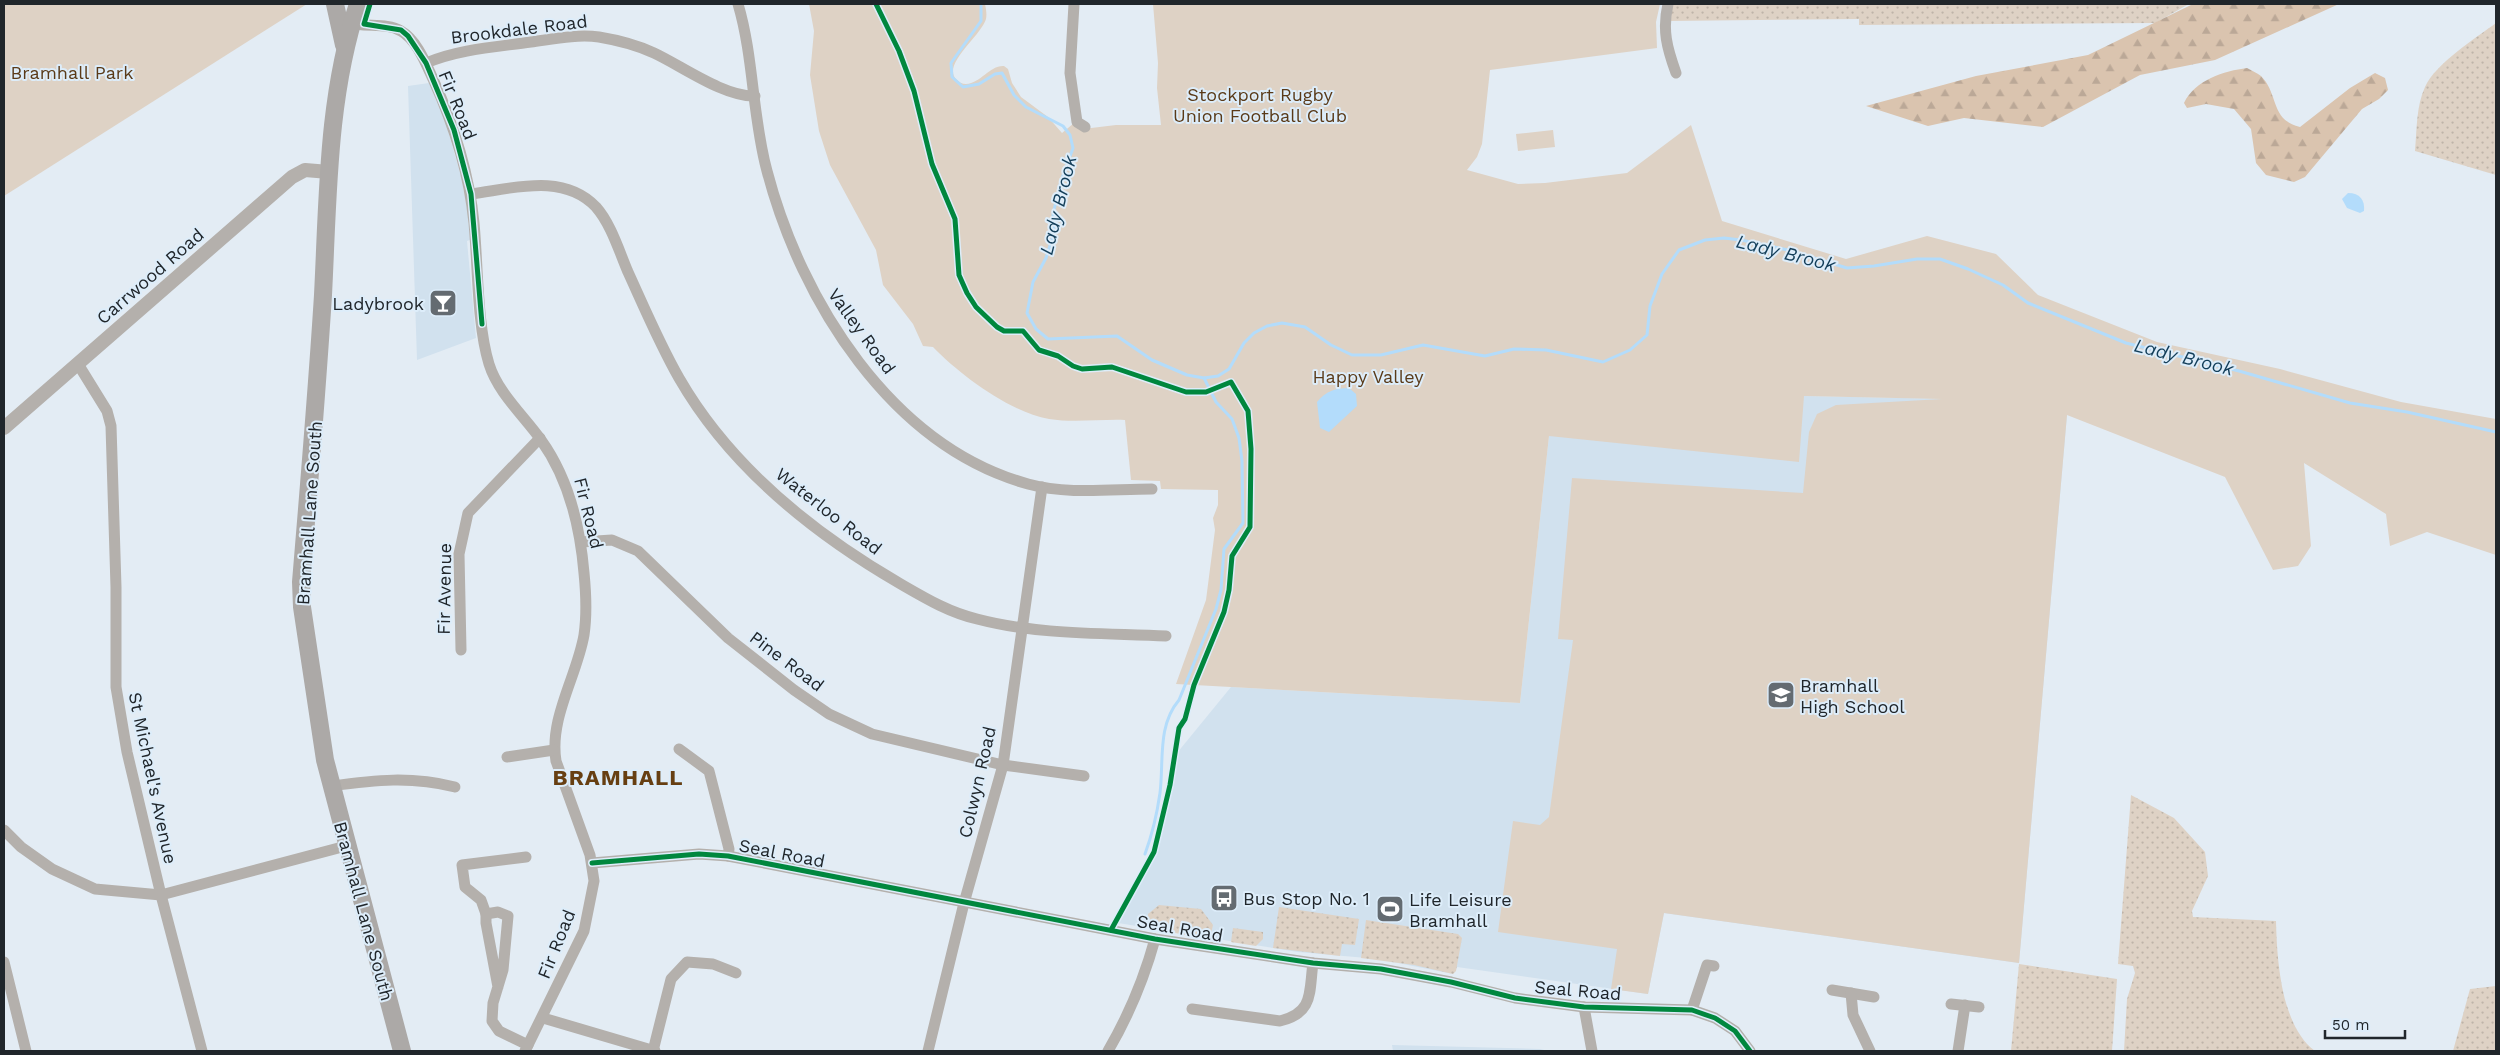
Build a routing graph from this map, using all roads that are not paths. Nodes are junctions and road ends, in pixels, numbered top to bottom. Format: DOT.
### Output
graph roads {
  1 [pos="358,4"];
  2 [pos="738,4"];
  3 [pos="1074,4"];
  4 [pos="1668,4"];
  5 [pos="342,15"];
  6 [pos="426,63"];
  7 [pos="1676,73"];
  8 [pos="755,96"];
  9 [pos="1085,127"];
  10 [pos="330,172"];
  11 [pos="471,194"];
  12 [pos="78,364"];
  13 [pos="4,428"];
  14 [pos="540,438"];
  15 [pos="1042,487"];
  16 [pos="1152,489"];
  17 [pos="581,542"];
  18 [pos="1023,629"];
  19 [pos="1166,636"];
  20 [pos="461,650"];
  21 [pos="679,749"];
  22 [pos="554,750"];
  23 [pos="507,757"];
  24 [pos="1003,765"];
  25 [pos="1084,776"];
  26 [pos="331,786"];
  27 [pos="455,787"];
  28 [pos="4,830"];
  29 [pos="346,846"];
  30 [pos="728,856"];
  31 [pos="526,857"];
  32 [pos="592,863"];
  33 [pos="161,895"];
  34 [pos="964,903"];
  35 [pos="486,914"];
  36 [pos="1155,939"];
  37 [pos="4,962"];
  38 [pos="1314,963"];
  39 [pos="1714,966"];
  40 [pos="736,973"];
  41 [pos="498,987"];
  42 [pos="1832,990"];
  43 [pos="1851,993"];
  44 [pos="1874,996"];
  45 [pos="1951,1004"];
  46 [pos="1965,1006"];
  47 [pos="1584,1007"];
  48 [pos="1979,1007"];
  49 [pos="1192,1009"];
  50 [pos="1692,1010"];
  51 [pos="543,1018"];
  52 [pos="527,1048"];
  53 [pos="26,1051"];
  54 [pos="202,1051"];
  55 [pos="402,1051"];
  56 [pos="654,1051"];
  57 [pos="928,1051"];
  58 [pos="1108,1051"];
  59 [pos="1592,1051"];
  60 [pos="1750,1051"];
  61 [pos="1870,1051"];
  62 [pos="1958,1051"];
  1 -- 5 [label="main road, Bramhall Lane South"];
  2 -- 8 [label="street, Valley Road"];
  3 -- 9 [label="street"];
  4 -- 7 [label="street"];
  5 -- 6 [label="street, Fir Road"];
  5 -- 10 [label="main road, Bramhall Lane South"];
  6 -- 8 [label="street, Brookdale Road"];
  6 -- 11 [label="street, Fir Road"];
  8 -- 15 [label="street, Valley Road"];
  10 -- 12 [label="street, Carrwood Road"];
  10 -- 26 [label="main road, Bramhall Lane South"];
  11 -- 14 [label="street, Fir Road"];
  11 -- 18 [label="street, Waterloo Road"];
  12 -- 13 [label="street, Carrwood Road"];
  12 -- 33 [label="street, St Michael's Avenue"];
  14 -- 17 [label="street, Fir Road"];
  14 -- 20 [label="street, Fir Avenue"];
  15 -- 16 [label="street, Valley Road"];
  15 -- 18 [label="street, Colwyn Road"];
  17 -- 22 [label="street, Fir Road"];
  17 -- 24 [label="street, Pine Road"];
  18 -- 19 [label="street, Waterloo Road"];
  18 -- 24 [label="street, Colwyn Road"];
  21 -- 30 [label="street"];
  22 -- 23 [label="street"];
  22 -- 32 [label="street, Fir Road"];
  24 -- 25 [label="street, Pine Road"];
  24 -- 34 [label="street, Colwyn Road"];
  26 -- 27 [label="street"];
  26 -- 29 [label="main road, Bramhall Lane South"];
  28 -- 33 [label="street"];
  29 -- 33 [label="street"];
  29 -- 55 [label="main road, Bramhall Lane South"];
  30 -- 32 [label="street, Seal Road"];
  30 -- 34 [label="street, Seal Road"];
  31 -- 35 [label="street"];
  32 -- 51 [label="street, Fir Road"];
  33 -- 54 [label="street, St Michael's Avenue"];
  34 -- 36 [label="street, Seal Road"];
  34 -- 57 [label="street, Colwyn Road"];
  35 -- 41 [label="street"];
  35 -- 41 [label="street"];
  36 -- 38 [label="street, Seal Road"];
  36 -- 58 [label="street"];
  37 -- 53 [label="street"];
  38 -- 47 [label="street, Seal Road"];
  38 -- 49 [label="street"];
  39 -- 50 [label="street"];
  40 -- 56 [label="street"];
  41 -- 52 [label="street"];
  42 -- 43 [label="street"];
  43 -- 44 [label="street"];
  43 -- 61 [label="street"];
  45 -- 46 [label="street"];
  46 -- 48 [label="street"];
  46 -- 62 [label="street"];
  47 -- 50 [label="street, Seal Road"];
  47 -- 59 [label="street"];
  50 -- 60 [label="street, Seal Road"];
  51 -- 52 [label="street, Fir Road"];
  51 -- 56 [label="street"];
}
